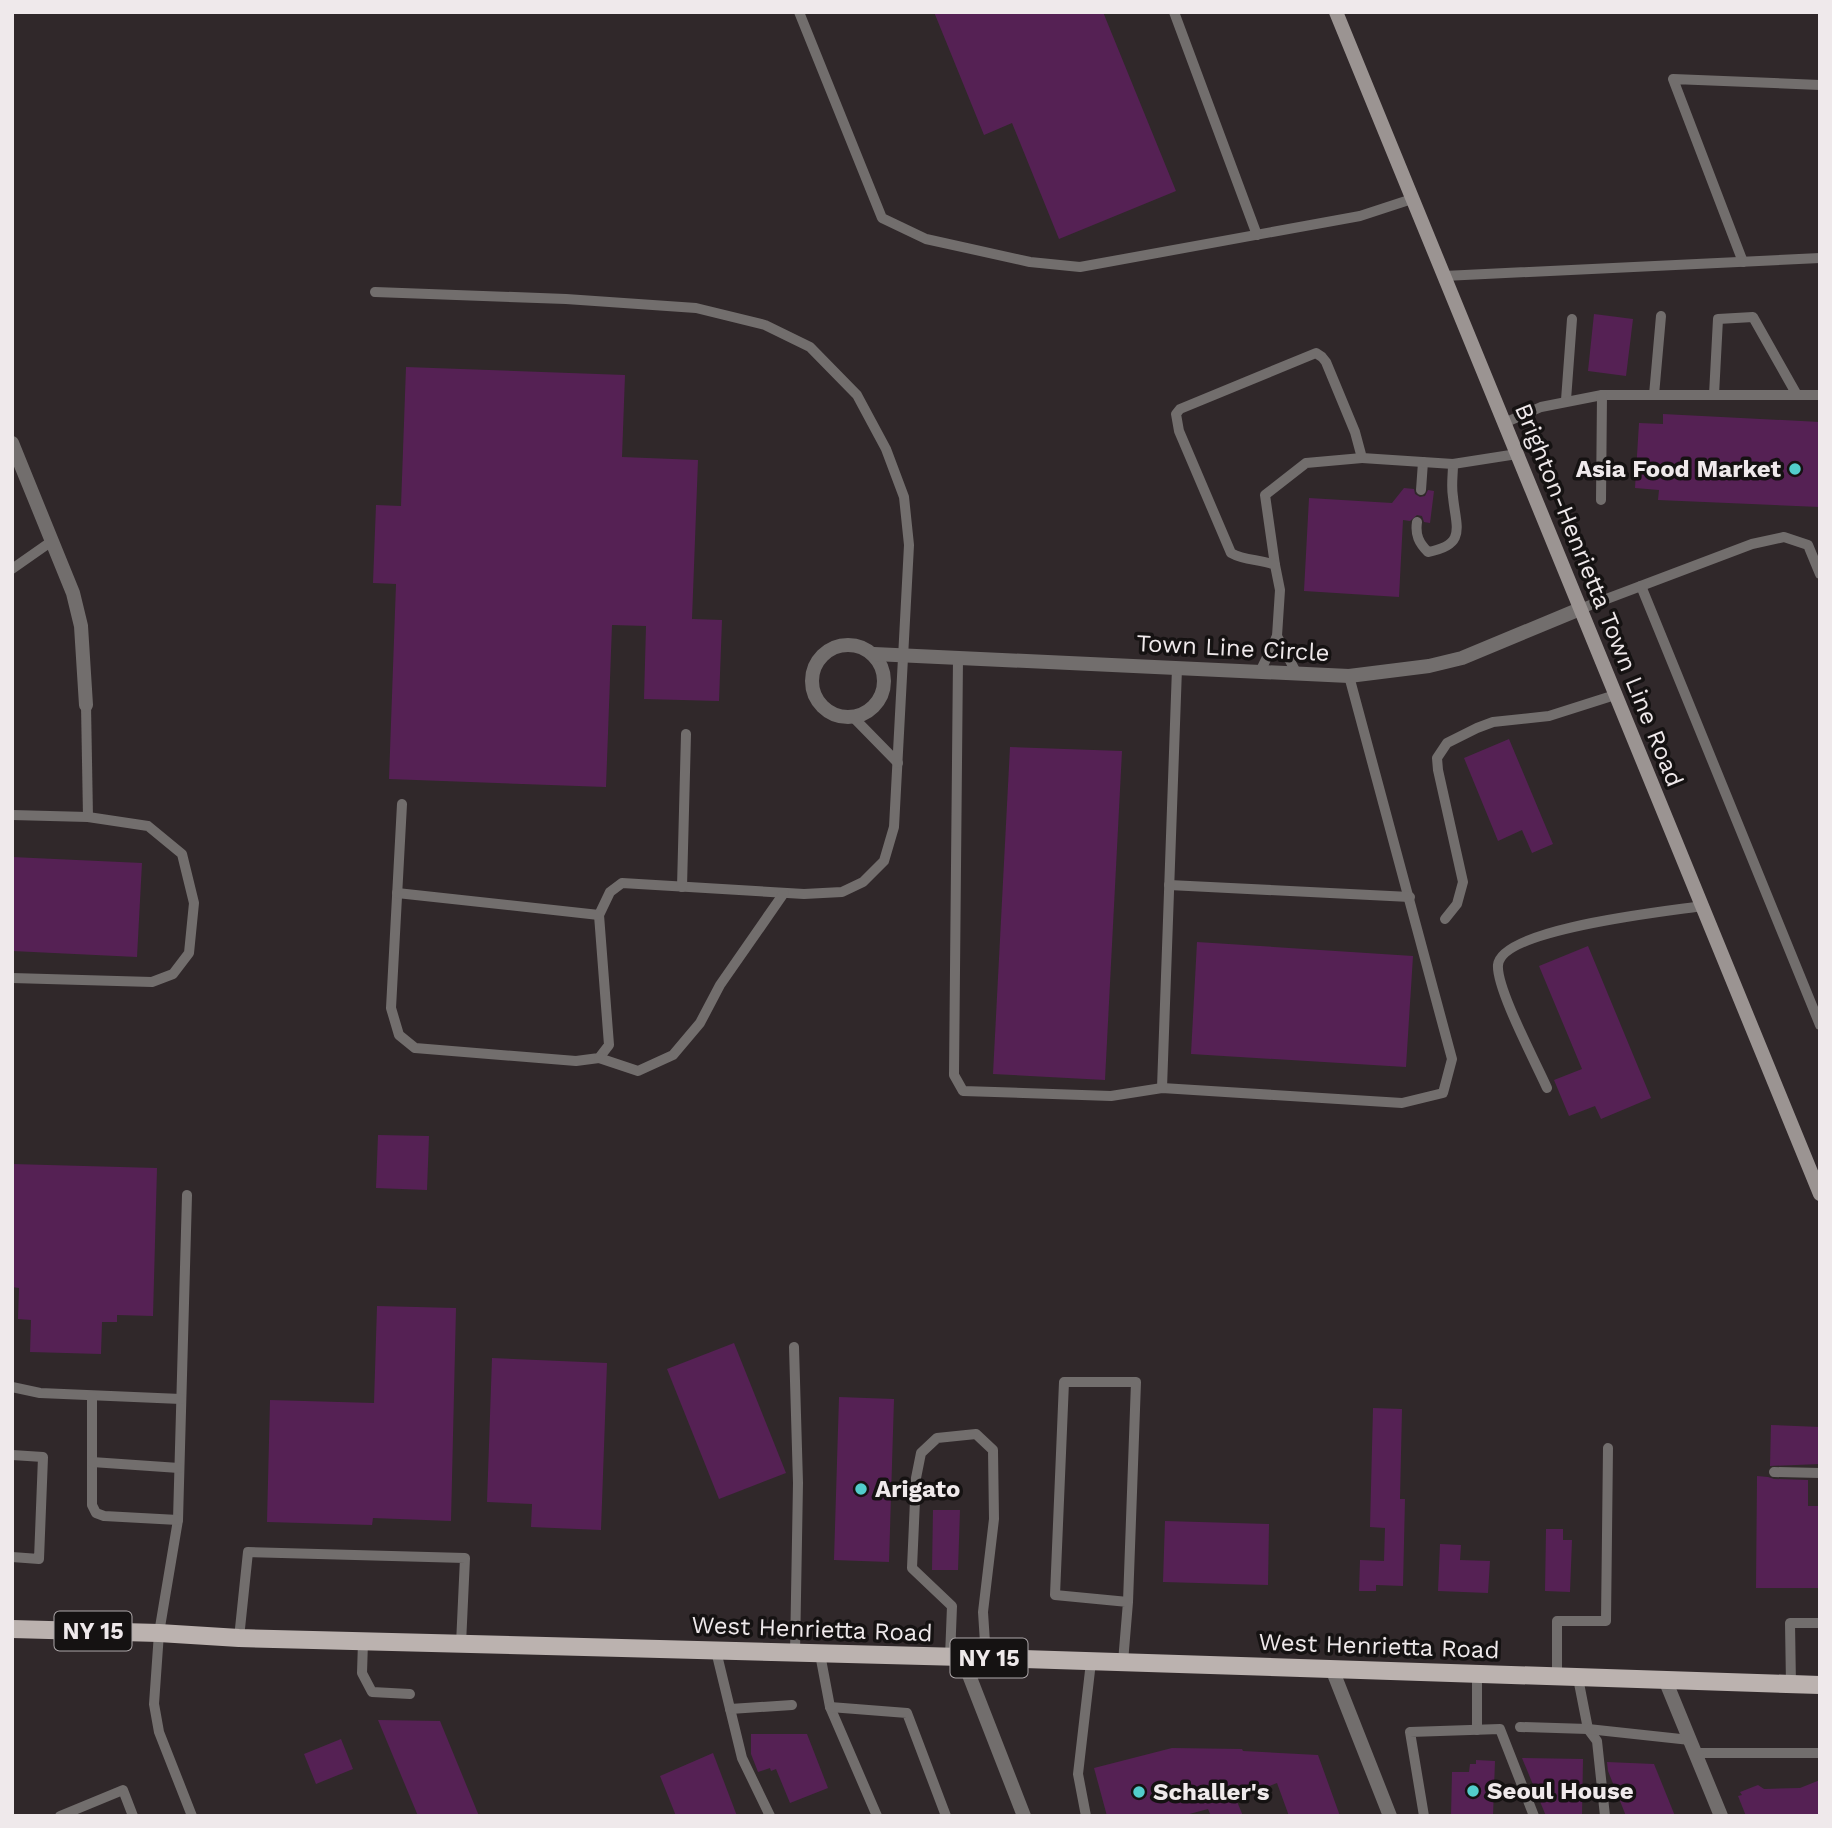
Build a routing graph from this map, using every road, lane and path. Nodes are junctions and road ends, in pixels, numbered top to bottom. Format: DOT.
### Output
graph roads {
  1 [pos="799,12"];
  2 [pos="1174,12"];
  3 [pos="1336,12"];
  4 [pos="1820,85"];
  5 [pos="1412,198"];
  6 [pos="1257,235"];
  7 [pos="1817,260"];
  8 [pos="1743,262"];
  9 [pos="1444,276"];
  10 [pos="375,292"];
  11 [pos="1661,316"];
  12 [pos="1572,319"];
  13 [pos="1602,395"];
  14 [pos="1654,395"];
  15 [pos="1714,395"];
  16 [pos="1797,395"];
  17 [pos="1820,395"];
  18 [pos="1566,400"];
  19 [pos="1504,423"];
  20 [pos="12,443"];
  21 [pos="1517,454"];
  22 [pos="1362,458"];
  23 [pos="1423,462"];
  24 [pos="1453,464"];
  25 [pos="1421,490"];
  26 [pos="1601,500"];
  27 [pos="1417,522"];
  28 [pos="52,541"];
  29 [pos="1275,565"];
  30 [pos="12,569"];
  31 [pos="1820,574"];
  32 [pos="1641,586"];
  33 [pos="1580,609"];
  34 [pos="1277,636"];
  35 [pos="874,654"];
  36 [pos="904,655"];
  37 [pos="958,658"];
  38 [pos="1177,668"];
  39 [pos="1261,672"];
  40 [pos="1297,674"];
  41 [pos="1349,676"];
  42 [pos="1615,695"];
  43 [pos="86,705"];
  44 [pos="853,717"];
  45 [pos="686,734"];
  46 [pos="898,763"];
  47 [pos="402,804"];
  48 [pos="12,815"];
  49 [pos="88,817"];
  50 [pos="1169,885"];
  51 [pos="682,887"];
  52 [pos="397,893"];
  53 [pos="784,893"];
  54 [pos="1409,897"];
  55 [pos="1702,906"];
  56 [pos="599,915"];
  57 [pos="1445,919"];
  58 [pos="12,978"];
  59 [pos="1820,1025"];
  60 [pos="599,1058"];
  61 [pos="1163,1088"];
  62 [pos="1547,1088"];
  63 [pos="1816,1172"];
  64 [pos="1820,1194"];
  65 [pos="187,1195"];
  66 [pos="794,1347"];
  67 [pos="12,1387"];
  68 [pos="92,1396"];
  69 [pos="181,1399"];
  70 [pos="1608,1448"];
  71 [pos="12,1455"];
  72 [pos="92,1462"];
  73 [pos="179,1468"];
  74 [pos="1773,1472"];
  75 [pos="1820,1473"];
  76 [pos="178,1520"];
  77 [pos="12,1557"];
  78 [pos="1128,1602"];
  79 [pos="1820,1623"];
  80 [pos="12,1629"];
  81 [pos="159,1633"];
  82 [pos="239,1638"];
  83 [pos="363,1642"];
  84 [pos="461,1644"];
  85 [pos="716,1651"];
  86 [pos="795,1653"];
  87 [pos="820,1654"];
  88 [pos="956,1657"];
  89 [pos="986,1658"];
  90 [pos="1091,1662"];
  91 [pos="1123,1662"];
  92 [pos="1332,1669"];
  93 [pos="1477,1674"];
  94 [pos="1557,1677"];
  95 [pos="1578,1678"];
  96 [pos="1666,1682"];
  97 [pos="1791,1685"];
  98 [pos="1820,1685"];
  99 [pos="410,1694"];
  100 [pos="792,1705"];
  101 [pos="830,1707"];
  102 [pos="730,1709"];
  103 [pos="1520,1727"];
  104 [pos="1588,1728"];
  105 [pos="1477,1730"];
  106 [pos="1693,1746"];
  107 [pos="1820,1753"];
  108 [pos="1019,1814"];
  109 [pos="60,1816"];
  110 [pos="133,1816"];
  111 [pos="192,1816"];
  112 [pos="770,1816"];
  113 [pos="877,1816"];
  114 [pos="946,1816"];
  115 [pos="1086,1816"];
  116 [pos="1390,1816"];
  117 [pos="1424,1816"];
  118 [pos="1534,1816"];
  119 [pos="1605,1816"];
  120 [pos="1721,1816"];
  1 -- 6 [label="lane"];
  2 -- 6 [label="lane"];
  3 -- 5 [label="street, Brighton-Henrietta Town Line Road"];
  4 -- 8 [label="lane"];
  5 -- 6 [label="lane"];
  5 -- 9 [label="street, Brighton-Henrietta Town Line Road"];
  7 -- 8 [label="lane"];
  8 -- 9 [label="lane"];
  9 -- 19 [label="street, Brighton-Henrietta Town Line Road"];
  10 -- 36 [label="lane"];
  11 -- 14 [label="lane"];
  12 -- 18 [label="lane"];
  13 -- 14 [label="lane"];
  13 -- 18 [label="lane"];
  13 -- 26 [label="lane"];
  14 -- 15 [label="lane"];
  15 -- 16 [label="lane"];
  15 -- 16 [label="lane"];
  16 -- 17 [label="lane"];
  18 -- 19 [label="lane"];
  19 -- 21 [label="street, Brighton-Henrietta Town Line Road"];
  20 -- 28 [label="street"];
  21 -- 24 [label="lane"];
  21 -- 33 [label="street, Brighton-Henrietta Town Line Road"];
  22 -- 23 [label="lane"];
  22 -- 29 [label="lane"];
  22 -- 29 [label="lane"];
  23 -- 24 [label="lane"];
  23 -- 25 [label="lane"];
  24 -- 27 [label="lane"];
  28 -- 30 [label="lane"];
  28 -- 43 [label="street"];
  29 -- 34 [label="lane"];
  31 -- 32 [label="lane"];
  32 -- 33 [label="lane"];
  32 -- 59 [label="lane"];
  33 -- 41 [label="street, Town Line Circle"];
  33 -- 42 [label="street, Brighton-Henrietta Town Line Road"];
  34 -- 39 [label="lane"];
  34 -- 40 [label="lane"];
  35 -- 36 [label="street, Town Line Circle"];
  35 -- 44 [label="street"];
  35 -- 44 [label="street, Town Line Circle"];
  36 -- 37 [label="street, Town Line Circle"];
  36 -- 46 [label="lane"];
  37 -- 38 [label="street, Town Line Circle"];
  37 -- 61 [label="lane"];
  38 -- 39 [label="street, Town Line Circle"];
  38 -- 50 [label="lane"];
  39 -- 40 [label="street, Town Line Circle"];
  40 -- 41 [label="street, Town Line Circle"];
  41 -- 54 [label="lane"];
  42 -- 55 [label="street, Brighton-Henrietta Town Line Road"];
  42 -- 57 [label="lane"];
  43 -- 49 [label="lane"];
  44 -- 46 [label="lane"];
  45 -- 51 [label="lane"];
  46 -- 53 [label="lane"];
  47 -- 52 [label="lane"];
  48 -- 49 [label="lane"];
  49 -- 58 [label="lane"];
  50 -- 54 [label="lane"];
  50 -- 61 [label="lane"];
  51 -- 53 [label="lane"];
  51 -- 56 [label="lane"];
  52 -- 56 [label="lane"];
  52 -- 60 [label="lane"];
  53 -- 60 [label="lane"];
  54 -- 61 [label="lane"];
  55 -- 62 [label="lane"];
  55 -- 63 [label="street, Brighton-Henrietta Town Line Road"];
  56 -- 60 [label="lane"];
  63 -- 64 [label="street, Brighton-Henrietta Town Line Road"];
  65 -- 69 [label="lane"];
  66 -- 86 [label="lane"];
  67 -- 68 [label="lane"];
  68 -- 69 [label="lane"];
  68 -- 72 [label="lane"];
  69 -- 73 [label="lane"];
  70 -- 94 [label="lane"];
  71 -- 77 [label="lane"];
  72 -- 73 [label="lane"];
  72 -- 76 [label="lane"];
  73 -- 76 [label="lane"];
  74 -- 75 [label="lane"];
  76 -- 81 [label="lane"];
  78 -- 78 [label="lane"];
  78 -- 91 [label="lane"];
  79 -- 97 [label="lane"];
  80 -- 81 [label="main road, West Henrietta Road / NY 15"];
  81 -- 82 [label="main road, West Henrietta Road / NY 15"];
  81 -- 111 [label="lane"];
  82 -- 83 [label="main road, West Henrietta Road / NY 15"];
  82 -- 84 [label="lane"];
  83 -- 84 [label="main road, West Henrietta Road / NY 15"];
  83 -- 99 [label="lane"];
  84 -- 85 [label="main road, West Henrietta Road / NY 15"];
  85 -- 86 [label="main road, West Henrietta Road / NY 15"];
  85 -- 102 [label="lane"];
  86 -- 87 [label="main road, West Henrietta Road / NY 15"];
  87 -- 88 [label="main road, West Henrietta Road / NY 15"];
  87 -- 101 [label="lane"];
  88 -- 89 [label="main road, West Henrietta Road / NY 15"];
  88 -- 89 [label="lane"];
  88 -- 108 [label="street"];
  89 -- 90 [label="main road, West Henrietta Road / NY 15"];
  90 -- 91 [label="main road, West Henrietta Road / NY 15"];
  90 -- 115 [label="lane"];
  91 -- 92 [label="main road, West Henrietta Road / NY 15"];
  92 -- 93 [label="main road, West Henrietta Road / NY 15"];
  92 -- 116 [label="street"];
  93 -- 94 [label="main road, West Henrietta Road / NY 15"];
  93 -- 105 [label="lane"];
  94 -- 95 [label="main road, West Henrietta Road / NY 15"];
  95 -- 96 [label="main road, West Henrietta Road / NY 15"];
  95 -- 104 [label="lane"];
  96 -- 97 [label="main road, West Henrietta Road / NY 15"];
  96 -- 106 [label="street"];
  97 -- 98 [label="main road, West Henrietta Road / NY 15"];
  100 -- 102 [label="lane"];
  101 -- 113 [label="lane"];
  101 -- 114 [label="lane"];
  102 -- 112 [label="lane"];
  103 -- 104 [label="lane"];
  104 -- 106 [label="lane"];
  104 -- 119 [label="lane"];
  105 -- 117 [label="lane"];
  105 -- 118 [label="lane"];
  106 -- 107 [label="lane"];
  106 -- 120 [label="street"];
  109 -- 110 [label="lane"];
}
